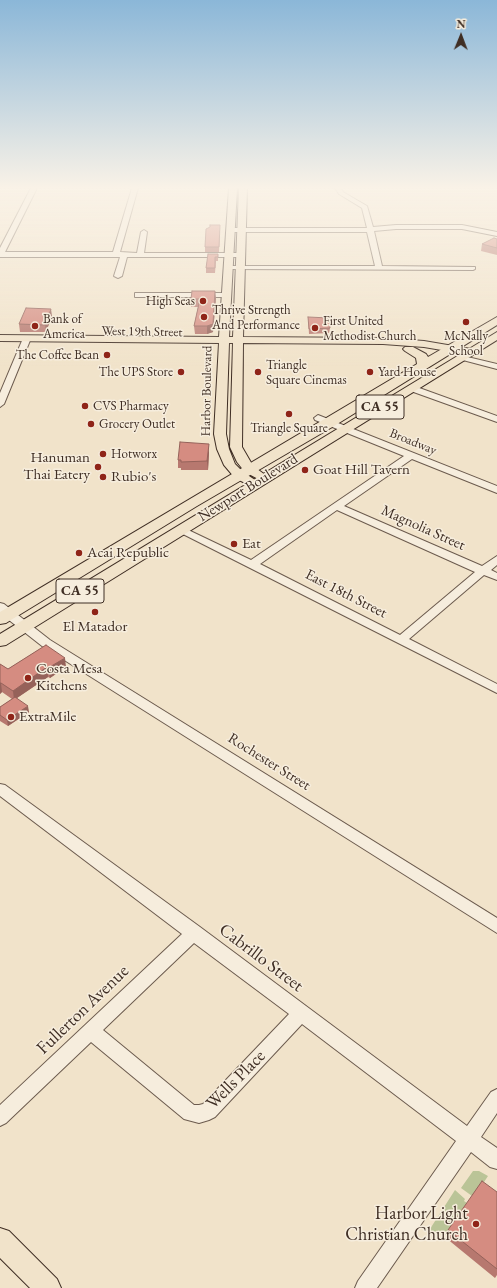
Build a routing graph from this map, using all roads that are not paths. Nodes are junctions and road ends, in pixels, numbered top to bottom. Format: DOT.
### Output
graph roads {
  1 [pos="122,248"];
  2 [pos="141,248"];
  3 [pos="229,248"];
  4 [pos="241,248"];
  5 [pos="374,248"];
  6 [pos="0,255"];
  7 [pos="120,255"];
  8 [pos="140,255"];
  9 [pos="228,255"];
  10 [pos="241,255"];
  11 [pos="228,268"];
  12 [pos="241,268"];
  13 [pos="379,268"];
  14 [pos="473,268"];
  15 [pos="118,276"];
  16 [pos="138,295"];
  17 [pos="226,295"];
  18 [pos="497,320"];
  19 [pos="497,335"];
  20 [pos="0,338"];
  21 [pos="25,342"];
  22 [pos="223,343"];
  23 [pos="238,343"];
  24 [pos="0,345"];
  25 [pos="409,349"];
  26 [pos="446,350"];
  27 [pos="467,354"];
  28 [pos="497,359"];
  29 [pos="423,365"];
  30 [pos="497,366"];
  31 [pos="411,388"];
  32 [pos="0,404"];
  33 [pos="497,419"];
  34 [pos="324,420"];
  35 [pos="344,429"];
  36 [pos="412,455"];
  37 [pos="244,472"];
  38 [pos="260,481"];
  39 [pos="497,490"];
  40 [pos="336,506"];
  41 [pos="180,530"];
  42 [pos="497,559"];
  43 [pos="252,564"];
  44 [pos="482,571"];
  45 [pos="497,577"];
  46 [pos="3,613"];
  47 [pos="24,626"];
  48 [pos="401,640"];
  49 [pos="0,641"];
  50 [pos="497,689"];
  51 [pos="0,789"];
  52 [pos="497,926"];
  53 [pos="194,932"];
  54 [pos="301,1013"];
  55 [pos="91,1031"];
  56 [pos="497,1098"];
  57 [pos="0,1117"];
  58 [pos="469,1138"];
  59 [pos="497,1160"];
  60 [pos="0,1240"];
  61 [pos="43,1284"];
  62 [pos="365,1288"];
  1 -- 7 [label="street"];
  2 -- 8 [label="street"];
  3 -- 9 [label="main road, Harbor Boulevard"];
  4 -- 10 [label="main road, Harbor Boulevard"];
  5 -- 13 [label="street"];
  6 -- 7 [label="street"];
  7 -- 8 [label="street"];
  7 -- 15 [label="street"];
  8 -- 9 [label="street"];
  9 -- 10 [label="street"];
  9 -- 11 [label="main road, Harbor Boulevard"];
  10 -- 12 [label="main road, Harbor Boulevard"];
  11 -- 12 [label="street"];
  11 -- 17 [label="main road, Harbor Boulevard"];
  12 -- 13 [label="street"];
  12 -- 23 [label="main road, Harbor Boulevard"];
  13 -- 14 [label="street"];
  16 -- 17 [label="street"];
  17 -- 22 [label="main road, Harbor Boulevard"];
  18 -- 26 [label="highway, Newport Boulevard / CA 55"];
  19 -- 27 [label="highway, Newport Boulevard / CA 55"];
  20 -- 21 [label="main road, West 19th Street"];
  21 -- 22 [label="main road, West 19th Street"];
  21 -- 24 [label="main road, West 19th Street"];
  21 -- 32 [label="street"];
  22 -- 23 [label="main road, West 19th Street"];
  22 -- 37 [label="main road, Harbor Boulevard"];
  23 -- 25 [label="main road, West 19th Street"];
  23 -- 26 [label="main road, West 19th Street"];
  23 -- 37 [label="main road, Harbor Boulevard"];
  25 -- 26 [label="main road, West 19th Street"];
  25 -- 29 [label="highway"];
  26 -- 27 [label="main road, West 19th Street"];
  26 -- 29 [label="highway, Newport Boulevard / CA 55"];
  27 -- 28 [label="street, West 19th Street"];
  27 -- 30 [label="street, West 19th Street"];
  27 -- 31 [label="highway, Newport Boulevard / CA 55"];
  29 -- 34 [label="highway, Newport Boulevard / CA 55"];
  31 -- 33 [label="street"];
  31 -- 35 [label="highway, Newport Boulevard / CA 55"];
  34 -- 35 [label="street, Broadway"];
  34 -- 37 [label="highway, Newport Boulevard / CA 55"];
  35 -- 36 [label="street, Broadway"];
  35 -- 38 [label="highway, Newport Boulevard / CA 55"];
  36 -- 39 [label="street, Broadway"];
  36 -- 40 [label="street"];
  37 -- 38 [label="main road, Harbor Boulevard"];
  37 -- 46 [label="highway, Newport Boulevard / CA 55"];
  38 -- 41 [label="highway, Newport Boulevard / CA 55"];
  40 -- 43 [label="street"];
  40 -- 44 [label="street, Magnolia Street"];
  41 -- 43 [label="street, East 18th Street"];
  41 -- 47 [label="highway, Newport Boulevard / CA 55"];
  42 -- 44 [label="street"];
  43 -- 48 [label="street, East 18th Street"];
  44 -- 45 [label="street, Magnolia Street"];
  44 -- 48 [label="street"];
  46 -- 47 [label="street, Rochester Street"];
  47 -- 49 [label="highway, Newport Boulevard / CA 55"];
  47 -- 52 [label="street, Rochester Street"];
  48 -- 50 [label="street, East 18th Street"];
  51 -- 53 [label="street, Cabrillo Street"];
  53 -- 54 [label="street, Cabrillo Street"];
  53 -- 55 [label="street, Fullerton Avenue"];
  54 -- 55 [label="street, Wells Place"];
  54 -- 58 [label="street, Cabrillo Street"];
  55 -- 57 [label="street, Fullerton Avenue"];
  56 -- 58 [label="street"];
  58 -- 59 [label="street, Cabrillo Street"];
  58 -- 62 [label="street"];
  60 -- 61 [label="main road"];
}
